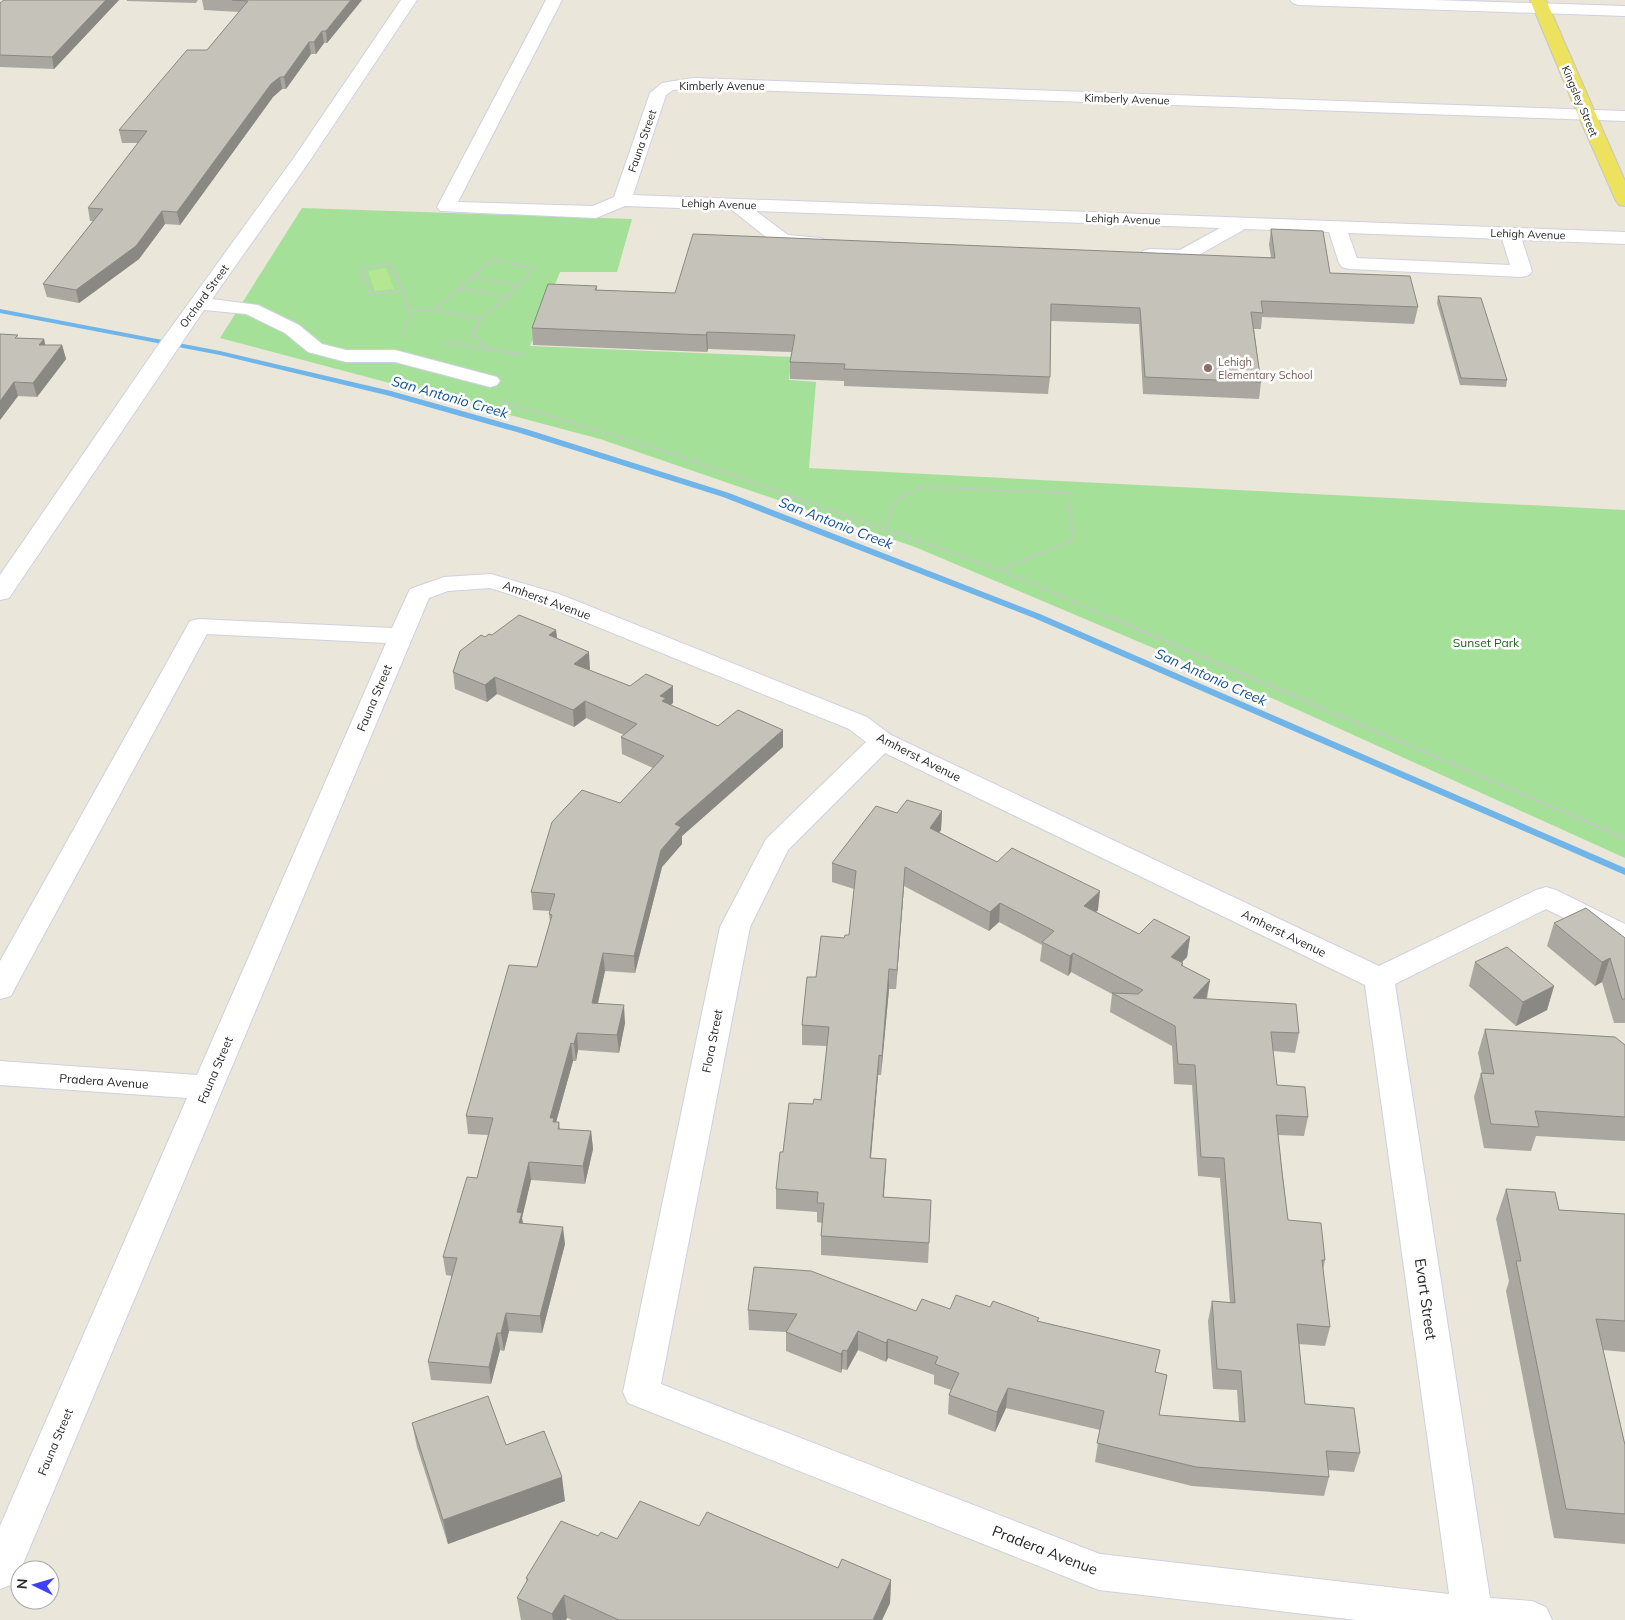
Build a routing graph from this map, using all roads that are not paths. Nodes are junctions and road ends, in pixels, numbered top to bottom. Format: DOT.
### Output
graph roads {
  1 [pos="409,0"];
  2 [pos="554,0"];
  3 [pos="1298,0"];
  4 [pos="1337,1"];
  5 [pos="1540,4"];
  6 [pos="1625,11"];
  7 [pos="668,86"];
  8 [pos="1586,115"];
  9 [pos="1625,116"];
  10 [pos="1621,184"];
  11 [pos="622,200"];
  12 [pos="1625,201"];
  13 [pos="736,204"];
  14 [pos="1241,223"];
  15 [pos="1337,227"];
  16 [pos="1510,233"];
  17 [pos="1625,238"];
  18 [pos="833,243"];
  19 [pos="1133,254"];
  20 [pos="198,303"];
  21 [pos="490,381"];
  22 [pos="444,584"];
  23 [pos="0,593"];
  24 [pos="401,636"];
  25 [pos="882,741"];
  26 [pos="1625,936"];
  27 [pos="1379,979"];
  28 [pos="0,988"];
  29 [pos="0,1073"];
  30 [pos="207,1088"];
  31 [pos="641,1392"];
  32 [pos="0,1571"];
  33 [pos="1473,1618"];
  34 [pos="1532,1620"];
  1 -- 20 [label="street, Orchard Street"];
  2 -- 11 [label="street"];
  3 -- 4 [label="street"];
  4 -- 5 [label="street"];
  5 -- 6 [label="street"];
  5 -- 8 [label="main road, Kingsley Street"];
  7 -- 8 [label="street, Kimberly Avenue"];
  7 -- 11 [label="street, Fauna Street"];
  8 -- 9 [label="street, Kimberly Avenue"];
  8 -- 10 [label="main road, Kingsley Street"];
  10 -- 12 [label="main road, Kingsley Street"];
  11 -- 13 [label="street, Lehigh Avenue"];
  13 -- 14 [label="street, Lehigh Avenue"];
  13 -- 18 [label="street"];
  14 -- 15 [label="street, Lehigh Avenue"];
  14 -- 19 [label="street"];
  15 -- 16 [label="street, Lehigh Avenue"];
  15 -- 16 [label="street"];
  16 -- 17 [label="street, Lehigh Avenue"];
  20 -- 21 [label="street"];
  20 -- 23 [label="street, Orchard Street"];
  22 -- 24 [label="street, Fauna Street"];
  22 -- 25 [label="street, Amherst Avenue"];
  24 -- 28 [label="street"];
  24 -- 30 [label="street, Fauna Street"];
  25 -- 27 [label="street, Amherst Avenue"];
  25 -- 31 [label="street, Flora Street"];
  26 -- 27 [label="street"];
  27 -- 33 [label="street, Evart Street"];
  29 -- 30 [label="street, Pradera Avenue"];
  30 -- 32 [label="street, Fauna Street"];
  31 -- 33 [label="street, Pradera Avenue"];
  33 -- 34 [label="street, Pradera Avenue"];
}
